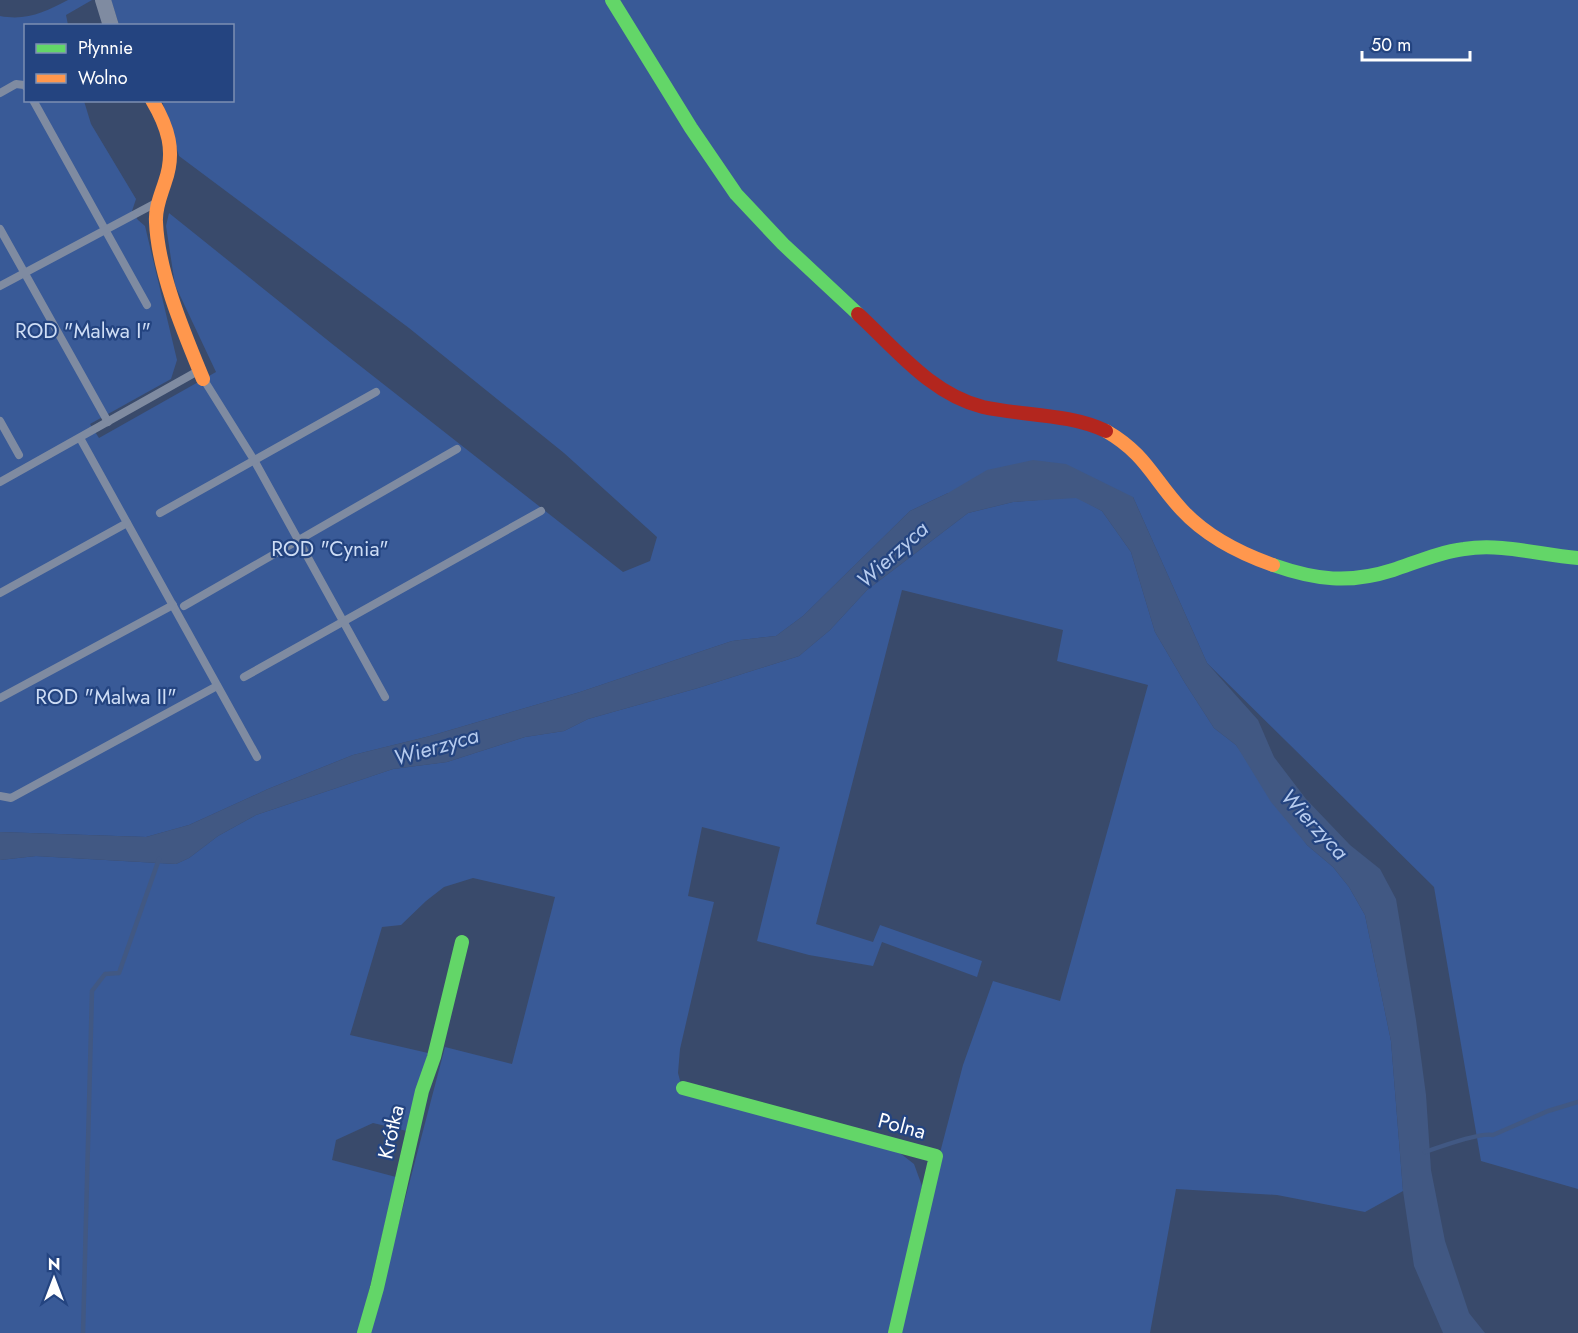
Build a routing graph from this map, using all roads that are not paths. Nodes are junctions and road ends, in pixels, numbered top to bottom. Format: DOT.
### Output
graph roads {
  1 [pos="103,0"];
  2 [pos="612,0"];
  3 [pos="110,24"];
  4 [pos="24,85"];
  5 [pos="0,93"];
  6 [pos="34,102"];
  7 [pos="153,102"];
  8 [pos="157,202"];
  9 [pos="0,229"];
  10 [pos="105,229"];
  11 [pos="24,273"];
  12 [pos="0,286"];
  13 [pos="147,305"];
  14 [pos="201,374"];
  15 [pos="376,392"];
  16 [pos="0,421"];
  17 [pos="108,422"];
  18 [pos="80,438"];
  19 [pos="457,449"];
  20 [pos="19,455"];
  21 [pos="254,460"];
  22 [pos="0,482"];
  23 [pos="541,511"];
  24 [pos="160,513"];
  25 [pos="128,523"];
  26 [pos="299,541"];
  27 [pos="1578,558"];
  28 [pos="0,593"];
  29 [pos="173,605"];
  30 [pos="184,606"];
  31 [pos="343,620"];
  32 [pos="244,677"];
  33 [pos="217,686"];
  34 [pos="386,697"];
  35 [pos="0,698"];
  36 [pos="257,758"];
  37 [pos="0,796"];
  38 [pos="462,942"];
  39 [pos="683,1088"];
  40 [pos="364,1333"];
  41 [pos="895,1333"];
  1 -- 3 [label="street"];
  2 -- 27 [label="street"];
  4 -- 5 [label="lane"];
  6 -- 10 [label="lane"];
  7 -- 8 [label="street"];
  8 -- 10 [label="lane"];
  8 -- 14 [label="street"];
  9 -- 11 [label="lane"];
  10 -- 11 [label="lane"];
  10 -- 13 [label="lane"];
  11 -- 12 [label="lane"];
  11 -- 17 [label="lane"];
  14 -- 17 [label="lane"];
  14 -- 21 [label="lane"];
  15 -- 21 [label="lane"];
  16 -- 20 [label="lane"];
  17 -- 18 [label="lane"];
  18 -- 22 [label="lane"];
  18 -- 25 [label="lane"];
  19 -- 26 [label="lane"];
  21 -- 24 [label="lane"];
  21 -- 26 [label="lane"];
  23 -- 31 [label="lane"];
  25 -- 28 [label="lane"];
  25 -- 29 [label="lane"];
  26 -- 30 [label="lane"];
  26 -- 31 [label="lane"];
  29 -- 33 [label="lane"];
  29 -- 35 [label="lane"];
  31 -- 32 [label="lane"];
  31 -- 34 [label="lane"];
  33 -- 36 [label="lane"];
  33 -- 37 [label="lane"];
  38 -- 40 [label="street, Krótka"];
  39 -- 41 [label="street, Polna"];
}
